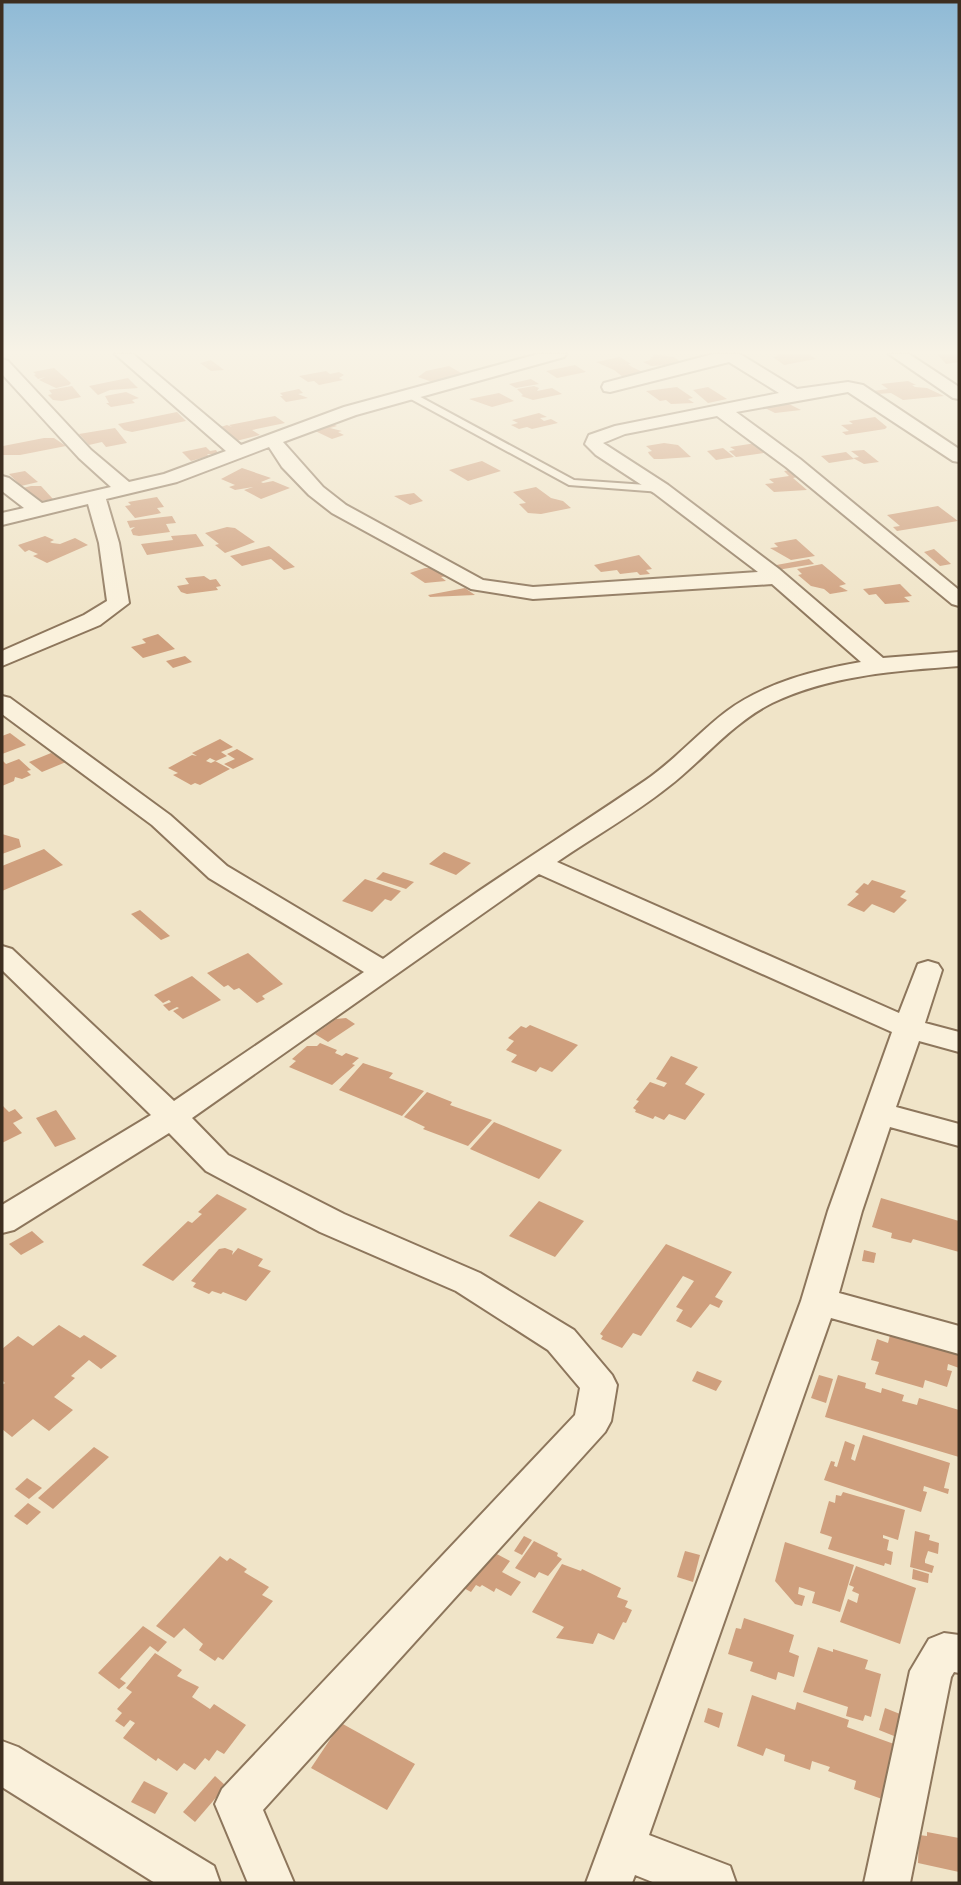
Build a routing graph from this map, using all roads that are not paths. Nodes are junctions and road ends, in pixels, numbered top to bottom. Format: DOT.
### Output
graph roads {
  1 [pos="74,442"];
  2 [pos="226,442"];
  3 [pos="264,442"];
  4 [pos="274,442"];
  5 [pos="497,442"];
  6 [pos="594,442"];
  7 [pos="766,442"];
  8 [pos="936,442"];
  9 [pos="238,452"];
  10 [pos="959,457"];
  11 [pos="2,482"];
  12 [pos="125,489"];
  13 [pos="661,489"];
  14 [pos="96,498"];
  15 [pos="40,511"];
  16 [pos="2,519"];
  17 [pos="776,577"];
  18 [pos="959,600"];
  19 [pos="2,659"];
  20 [pos="959,659"];
  21 [pos="878,665"];
  22 [pos="2,703"];
  23 [pos="537,863"];
  24 [pos="2,955"];
  25 [pos="928,970"];
  26 [pos="384,972"];
  27 [pos="908,1028"];
  28 [pos="959,1042"];
  29 [pos="879,1113"];
  30 [pos="172,1117"];
  31 [pos="959,1135"];
  32 [pos="2,1221"];
  33 [pos="819,1301"];
  34 [pos="959,1340"];
  35 [pos="959,1654"];
  36 [pos="2,1762"];
  37 [pos="615,1865"];
  38 [pos="197,1883"];
  39 [pos="271,1883"];
  40 [pos="713,1883"];
  41 [pos="887,1883"];
  1 -- 12 [label="street"];
  2 -- 9 [label="street"];
  3 -- 9 [label="street"];
  4 -- 17 [label="street"];
  5 -- 13 [label="lane"];
  6 -- 13 [label="street"];
  7 -- 18 [label="street"];
  8 -- 10 [label="street"];
  9 -- 12 [label="street"];
  11 -- 15 [label="street"];
  12 -- 14 [label="street"];
  13 -- 17 [label="street"];
  14 -- 15 [label="street"];
  14 -- 19 [label="street"];
  15 -- 16 [label="street"];
  17 -- 21 [label="street"];
  20 -- 21 [label="street"];
  21 -- 23 [label="street"];
  22 -- 26 [label="street"];
  23 -- 26 [label="street"];
  23 -- 27 [label="street"];
  24 -- 30 [label="street"];
  25 -- 27 [label="street"];
  26 -- 30 [label="street"];
  27 -- 28 [label="street"];
  27 -- 29 [label="street"];
  29 -- 31 [label="street"];
  29 -- 33 [label="street"];
  30 -- 32 [label="street"];
  30 -- 39 [label="street"];
  33 -- 34 [label="street"];
  33 -- 37 [label="street"];
  35 -- 41 [label="street"];
  36 -- 38 [label="street"];
  37 -- 40 [label="street"];
}
